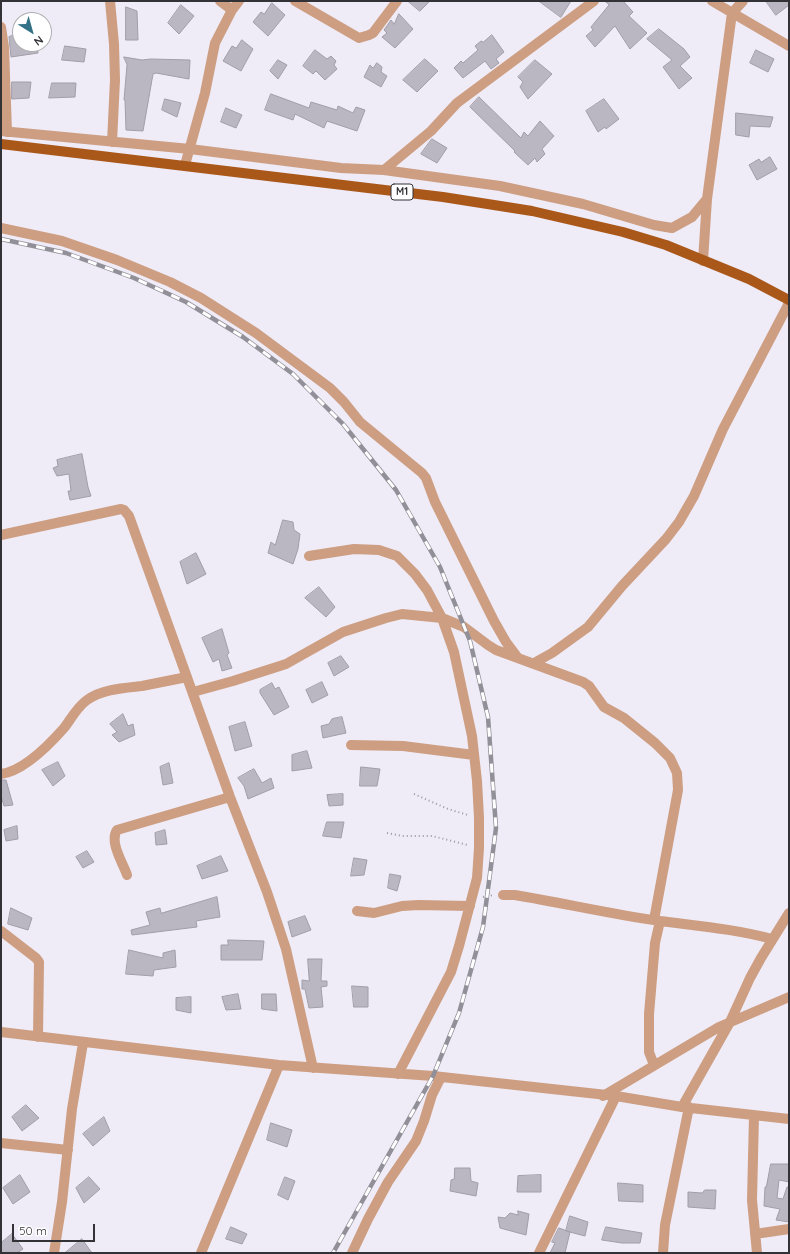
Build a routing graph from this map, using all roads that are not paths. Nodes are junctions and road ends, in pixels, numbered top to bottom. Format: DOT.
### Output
graph roads {
  1 [pos="110,1"];
  2 [pos="220,1"];
  3 [pos="240,1"];
  4 [pos="295,1"];
  5 [pos="397,1"];
  6 [pos="594,1"];
  7 [pos="712,1"];
  8 [pos="743,1"];
  9 [pos="232,10"];
  10 [pos="732,13"];
  11 [pos="1,27"];
  12 [pos="789,46"];
  13 [pos="4,132"];
  14 [pos="112,142"];
  15 [pos="1,144"];
  16 [pos="190,150"];
  17 [pos="185,165"];
  18 [pos="384,170"];
  19 [pos="707,199"];
  20 [pos="1,228"];
  21 [pos="703,261"];
  22 [pos="789,301"];
  23 [pos="1,535"];
  24 [pos="309,556"];
  25 [pos="442,618"];
  26 [pos="518,658"];
  27 [pos="534,664"];
  28 [pos="187,678"];
  29 [pos="193,692"];
  30 [pos="351,745"];
  31 [pos="474,755"];
  32 [pos="1,774"];
  33 [pos="230,797"];
  34 [pos="127,874"];
  35 [pos="503,895"];
  36 [pos="471,903"];
  37 [pos="357,911"];
  38 [pos="789,913"];
  39 [pos="657,920"];
  40 [pos="1,931"];
  41 [pos="772,939"];
  42 [pos="789,997"];
  43 [pos="730,1022"];
  44 [pos="1,1032"];
  45 [pos="38,1037"];
  46 [pos="83,1043"];
  47 [pos="279,1065"];
  48 [pos="654,1065"];
  49 [pos="313,1068"];
  50 [pos="398,1074"];
  51 [pos="441,1077"];
  52 [pos="603,1096"];
  53 [pos="616,1096"];
  54 [pos="686,1107"];
  55 [pos="754,1116"];
  56 [pos="789,1119"];
  57 [pos="1,1143"];
  58 [pos="68,1150"];
  59 [pos="789,1229"];
  60 [pos="755,1234"];
  61 [pos="54,1253"];
  62 [pos="201,1253"];
  63 [pos="352,1253"];
  64 [pos="539,1253"];
  65 [pos="663,1253"];
  66 [pos="757,1253"];
  1 -- 14 [label="street"];
  2 -- 9 [label="street"];
  3 -- 9 [label="street"];
  4 -- 5 [label="street"];
  6 -- 18 [label="street"];
  7 -- 10 [label="street"];
  8 -- 10 [label="street"];
  9 -- 16 [label="street"];
  10 -- 12 [label="street"];
  10 -- 19 [label="street"];
  11 -- 13 [label="street"];
  13 -- 14 [label="street"];
  14 -- 16 [label="street"];
  15 -- 17 [label="main road, M1"];
  16 -- 17 [label="street"];
  16 -- 18 [label="street"];
  17 -- 21 [label="main road, M1"];
  18 -- 19 [label="street"];
  19 -- 21 [label="street"];
  20 -- 26 [label="street"];
  21 -- 22 [label="main road, M1"];
  22 -- 27 [label="street"];
  23 -- 28 [label="street"];
  24 -- 25 [label="street"];
  25 -- 26 [label="street"];
  25 -- 29 [label="street"];
  25 -- 31 [label="street"];
  26 -- 27 [label="street"];
  27 -- 39 [label="street"];
  28 -- 29 [label="street"];
  28 -- 32 [label="street"];
  29 -- 33 [label="street"];
  30 -- 31 [label="street"];
  31 -- 36 [label="street"];
  33 -- 34 [label="street"];
  33 -- 49 [label="street"];
  35 -- 39 [label="street"];
  36 -- 37 [label="street"];
  36 -- 50 [label="street"];
  38 -- 41 [label="street"];
  39 -- 41 [label="street"];
  39 -- 48 [label="street"];
  40 -- 45 [label="street"];
  41 -- 43 [label="street"];
  42 -- 43 [label="street"];
  43 -- 48 [label="street"];
  43 -- 54 [label="street"];
  44 -- 45 [label="street"];
  45 -- 46 [label="street"];
  46 -- 47 [label="street"];
  46 -- 58 [label="street"];
  47 -- 49 [label="street"];
  47 -- 62 [label="street"];
  48 -- 52 [label="street"];
  49 -- 50 [label="street"];
  50 -- 51 [label="street"];
  51 -- 52 [label="street"];
  51 -- 63 [label="street"];
  52 -- 53 [label="street"];
  53 -- 54 [label="street"];
  53 -- 64 [label="street"];
  54 -- 55 [label="street"];
  54 -- 65 [label="street"];
  55 -- 56 [label="street"];
  55 -- 60 [label="street"];
  57 -- 58 [label="street"];
  58 -- 61 [label="street"];
  59 -- 60 [label="street"];
  60 -- 66 [label="street"];
}
